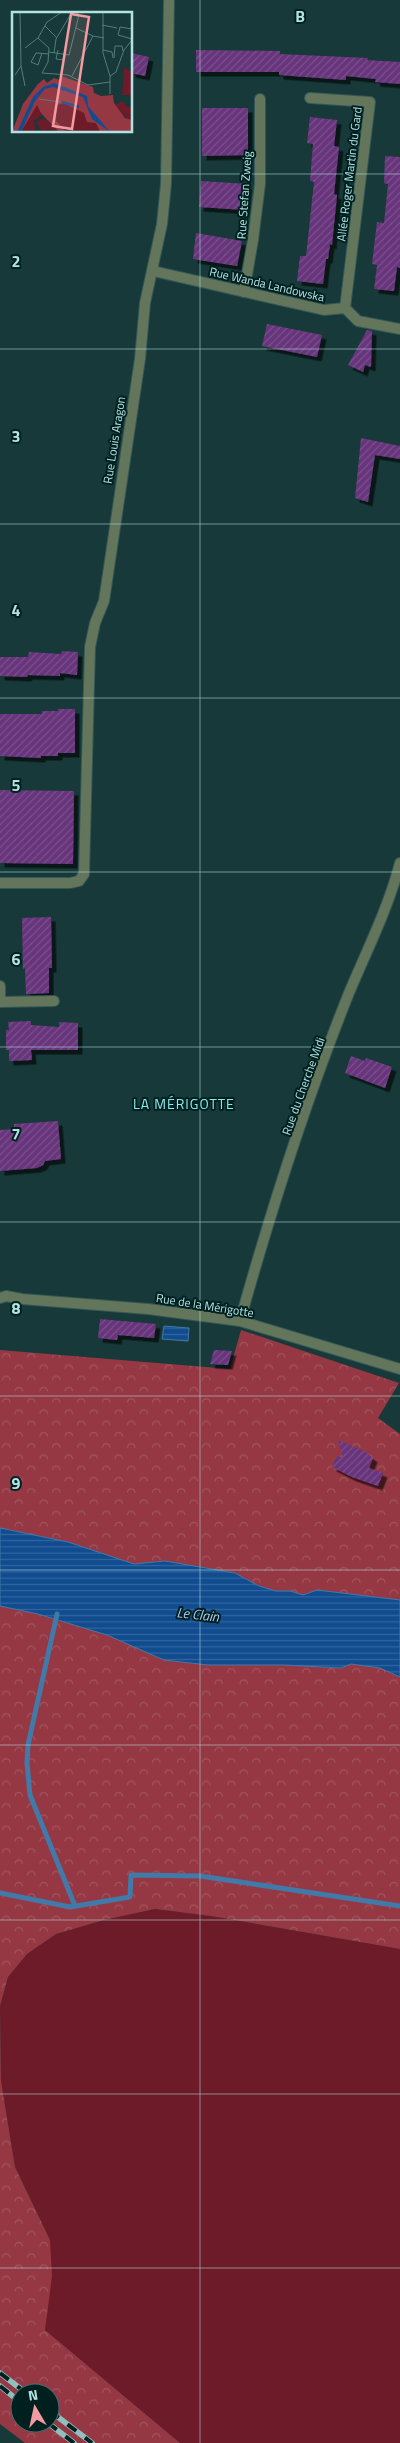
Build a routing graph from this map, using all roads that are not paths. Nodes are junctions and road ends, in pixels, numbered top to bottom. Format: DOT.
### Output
graph roads {
  1 [pos="169,0"];
  2 [pos="310,98"];
  3 [pos="260,99"];
  4 [pos="153,271"];
  5 [pos="244,292"];
  6 [pos="345,308"];
  7 [pos="400,329"];
  8 [pos="400,863"];
  9 [pos="0,883"];
  10 [pos="0,986"];
  11 [pos="54,1001"];
  12 [pos="0,1002"];
  13 [pos="0,1298"];
  14 [pos="240,1321"];
  15 [pos="400,1369"];
  1 -- 4 [label="street, Rue Louis Aragon"];
  2 -- 6 [label="street, Allée Roger Martin du Gard"];
  3 -- 5 [label="street, Rue Stefan Zweig"];
  4 -- 5 [label="street, Rue Wanda Landowska"];
  4 -- 9 [label="street, Rue Louis Aragon"];
  5 -- 6 [label="street, Rue Wanda Landowska"];
  6 -- 7 [label="street"];
  8 -- 14 [label="street, Rue du Cherche Midi"];
  10 -- 12 [label="street"];
  11 -- 12 [label="street"];
  13 -- 14 [label="street, Rue de la Mérigotte"];
  14 -- 15 [label="street, Rue de la Mérigotte"];
}
